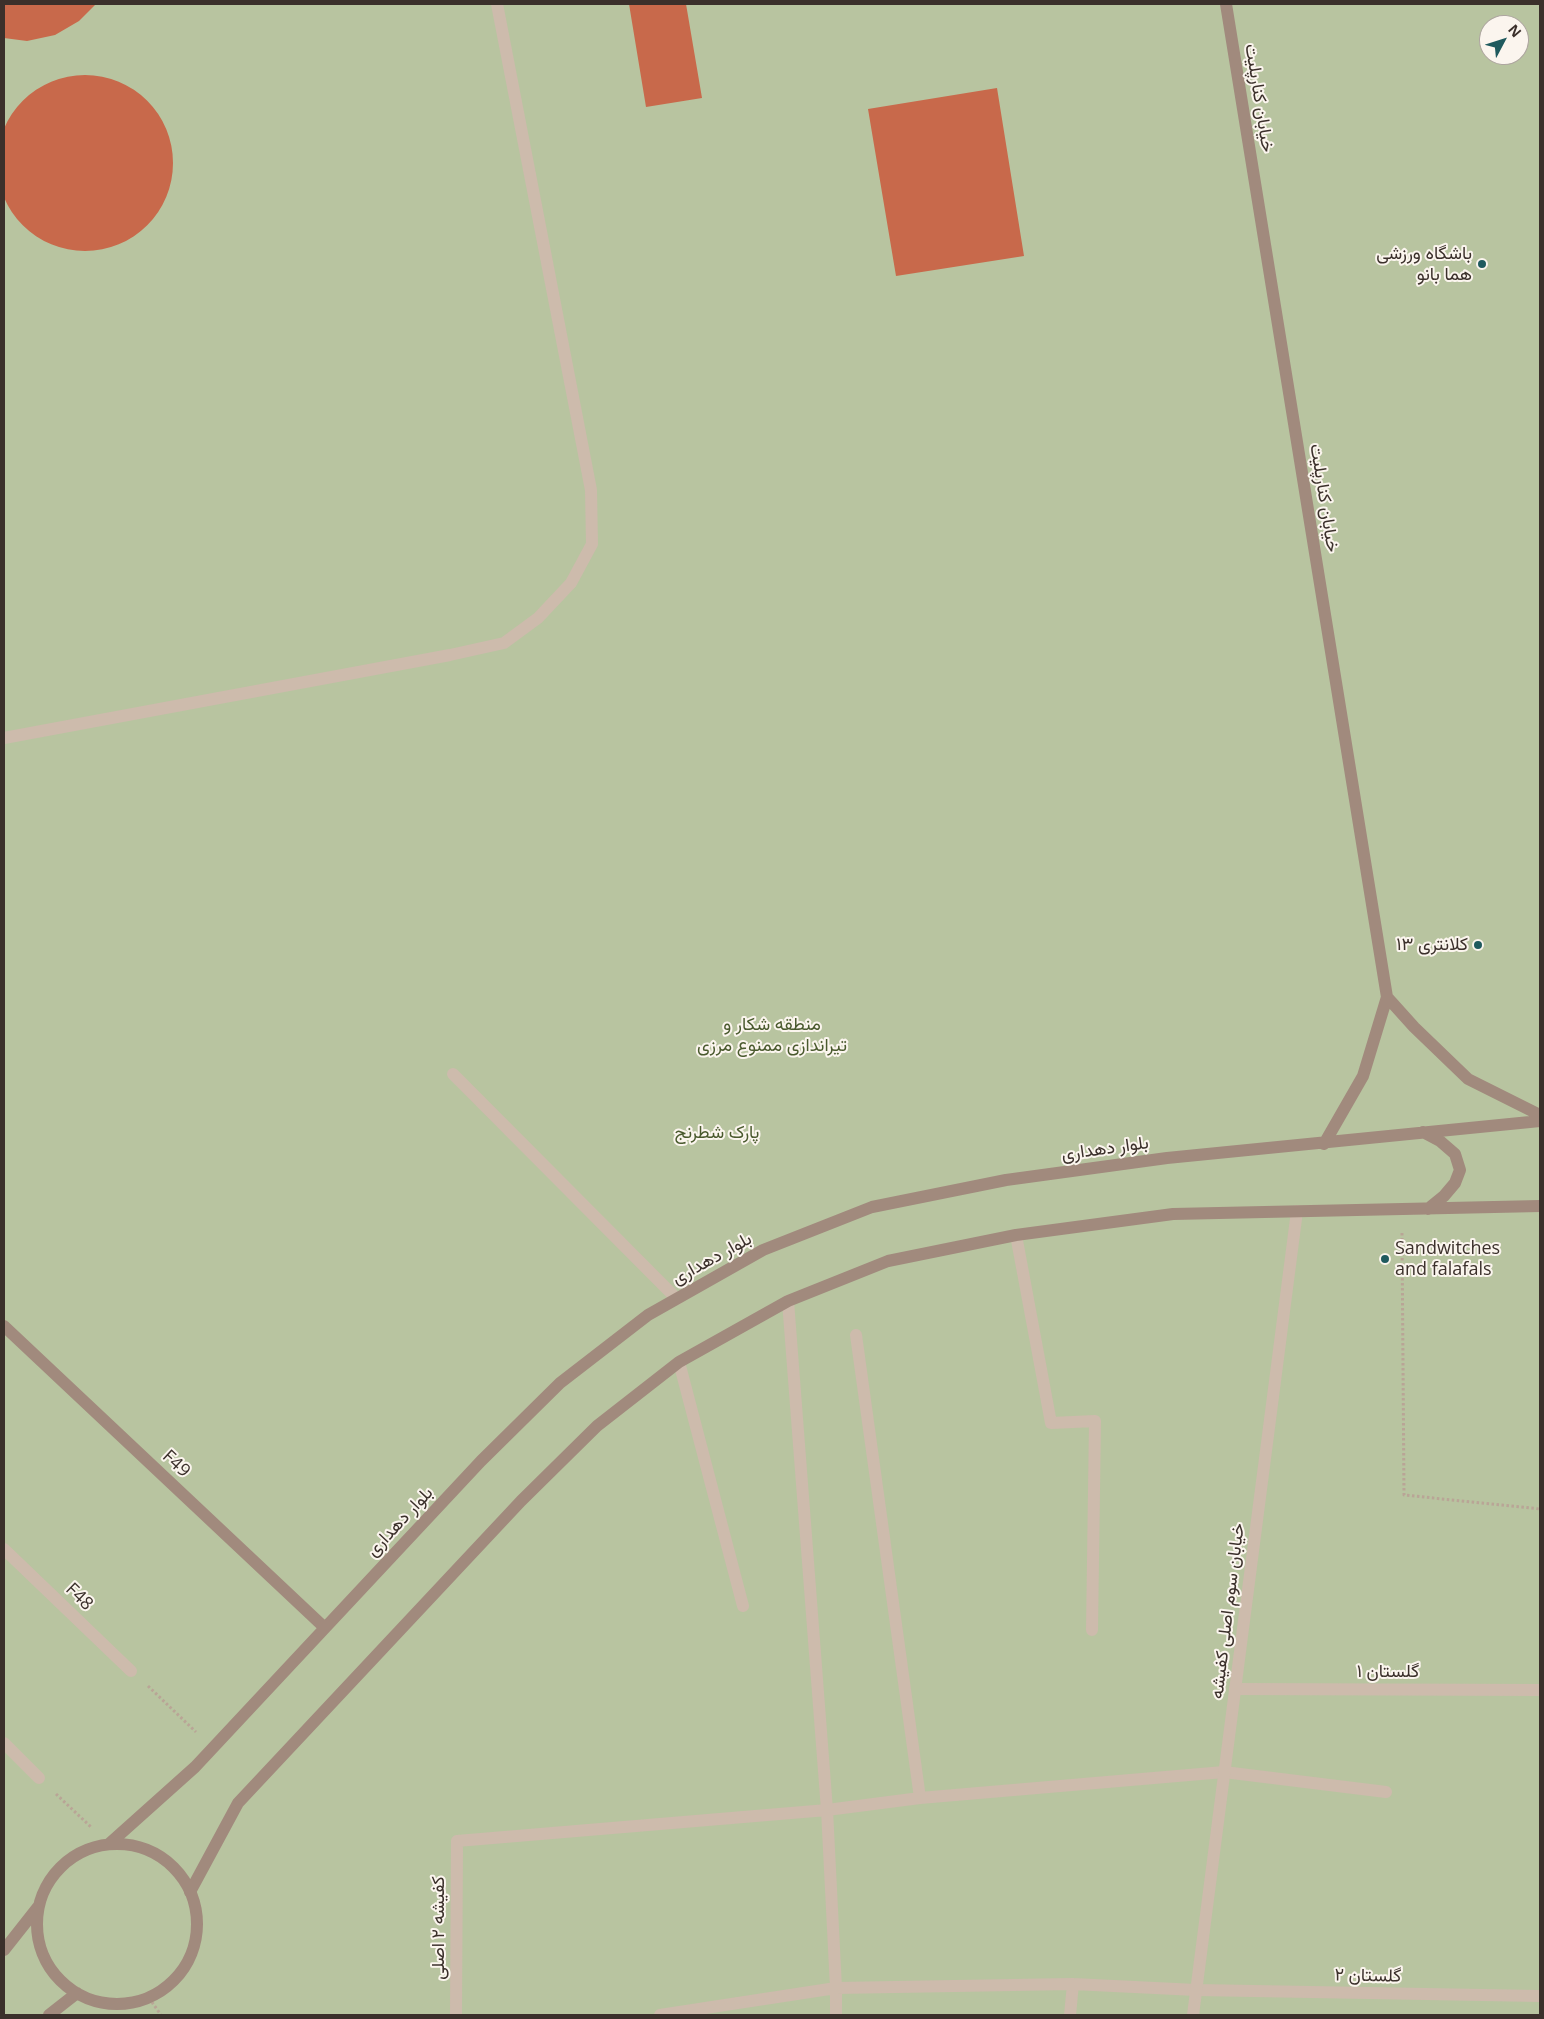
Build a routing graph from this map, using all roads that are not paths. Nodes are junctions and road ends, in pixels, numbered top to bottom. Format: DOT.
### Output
graph roads {
  1 [pos="496,4"];
  2 [pos="1226,4"];
  3 [pos="4,738"];
  4 [pos="1387,997"];
  5 [pos="453,1074"];
  6 [pos="1540,1116"];
  7 [pos="1540,1121"];
  8 [pos="1423,1132"];
  9 [pos="1324,1144"];
  10 [pos="1540,1206"];
  11 [pos="1428,1209"];
  12 [pos="1297,1211"];
  13 [pos="1016,1235"];
  14 [pos="677,1299"];
  15 [pos="788,1301"];
  16 [pos="4,1326"];
  17 [pos="856,1335"];
  18 [pos="679,1362"];
  19 [pos="4,1549"];
  20 [pos="743,1606"];
  21 [pos="325,1628"];
  22 [pos="1092,1630"];
  23 [pos="131,1670"];
  24 [pos="1235,1689"];
  25 [pos="1540,1690"];
  26 [pos="4,1743"];
  27 [pos="1224,1772"];
  28 [pos="39,1778"];
  29 [pos="1386,1792"];
  30 [pos="920,1798"];
  31 [pos="827,1810"];
  32 [pos="109,1844"];
  33 [pos="190,1892"];
  34 [pos="38,1907"];
  35 [pos="4,1950"];
  36 [pos="1073,1984"];
  37 [pos="836,1988"];
  38 [pos="1196,1990"];
  39 [pos="77,1993"];
  40 [pos="1540,1996"];
  41 [pos="125,2010"];
  42 [pos="50,2015"];
  43 [pos="456,2015"];
  44 [pos="660,2015"];
  45 [pos="836,2015"];
  46 [pos="1070,2015"];
  47 [pos="1193,2015"];
  1 -- 3 [label="street"];
  2 -- 4 [label="main road, خیابان کنارپلیت"];
  4 -- 6 [label="main road"];
  4 -- 9 [label="main road, خیابان کنارپلیت"];
  5 -- 14 [label="street"];
  7 -- 8 [label="main road, بلوار دهداری"];
  8 -- 9 [label="main road, بلوار دهداری"];
  8 -- 11 [label="main road"];
  9 -- 14 [label="main road, بلوار دهداری"];
  10 -- 11 [label="main road"];
  11 -- 12 [label="main road"];
  12 -- 13 [label="main road"];
  12 -- 24 [label="street, خیابان سوم اصلی کفیشه"];
  13 -- 15 [label="main road"];
  13 -- 22 [label="street"];
  14 -- 21 [label="main road, بلوار دهداری"];
  15 -- 18 [label="main road"];
  15 -- 31 [label="street"];
  16 -- 21 [label="main road, F49"];
  17 -- 30 [label="street"];
  18 -- 20 [label="street"];
  18 -- 33 [label="main road"];
  19 -- 23 [label="street, F48"];
  21 -- 32 [label="main road, بلوار دهداری"];
  24 -- 25 [label="street, گلستان ۱"];
  24 -- 27 [label="street, خیابان سوم اصلی کفیشه"];
  26 -- 28 [label="street"];
  27 -- 29 [label="street"];
  27 -- 30 [label="street"];
  27 -- 38 [label="street, خیابان سوم اصلی کفیشه"];
  30 -- 31 [label="street"];
  31 -- 37 [label="street"];
  31 -- 43 [label="street, کفیشه ۲ اصلی"];
  32 -- 33 [label="main road"];
  32 -- 34 [label="main road"];
  33 -- 41 [label="main road"];
  34 -- 35 [label="main road"];
  34 -- 39 [label="main road"];
  36 -- 37 [label="street, گلستان ۲"];
  36 -- 38 [label="street, گلستان ۲"];
  36 -- 46 [label="street"];
  37 -- 44 [label="street, گلستان ۲"];
  37 -- 45 [label="street"];
  38 -- 40 [label="street, گلستان ۲"];
  38 -- 47 [label="street, خیابان سوم اصلی کفیشه"];
  39 -- 41 [label="main road"];
  39 -- 42 [label="main road"];
}
